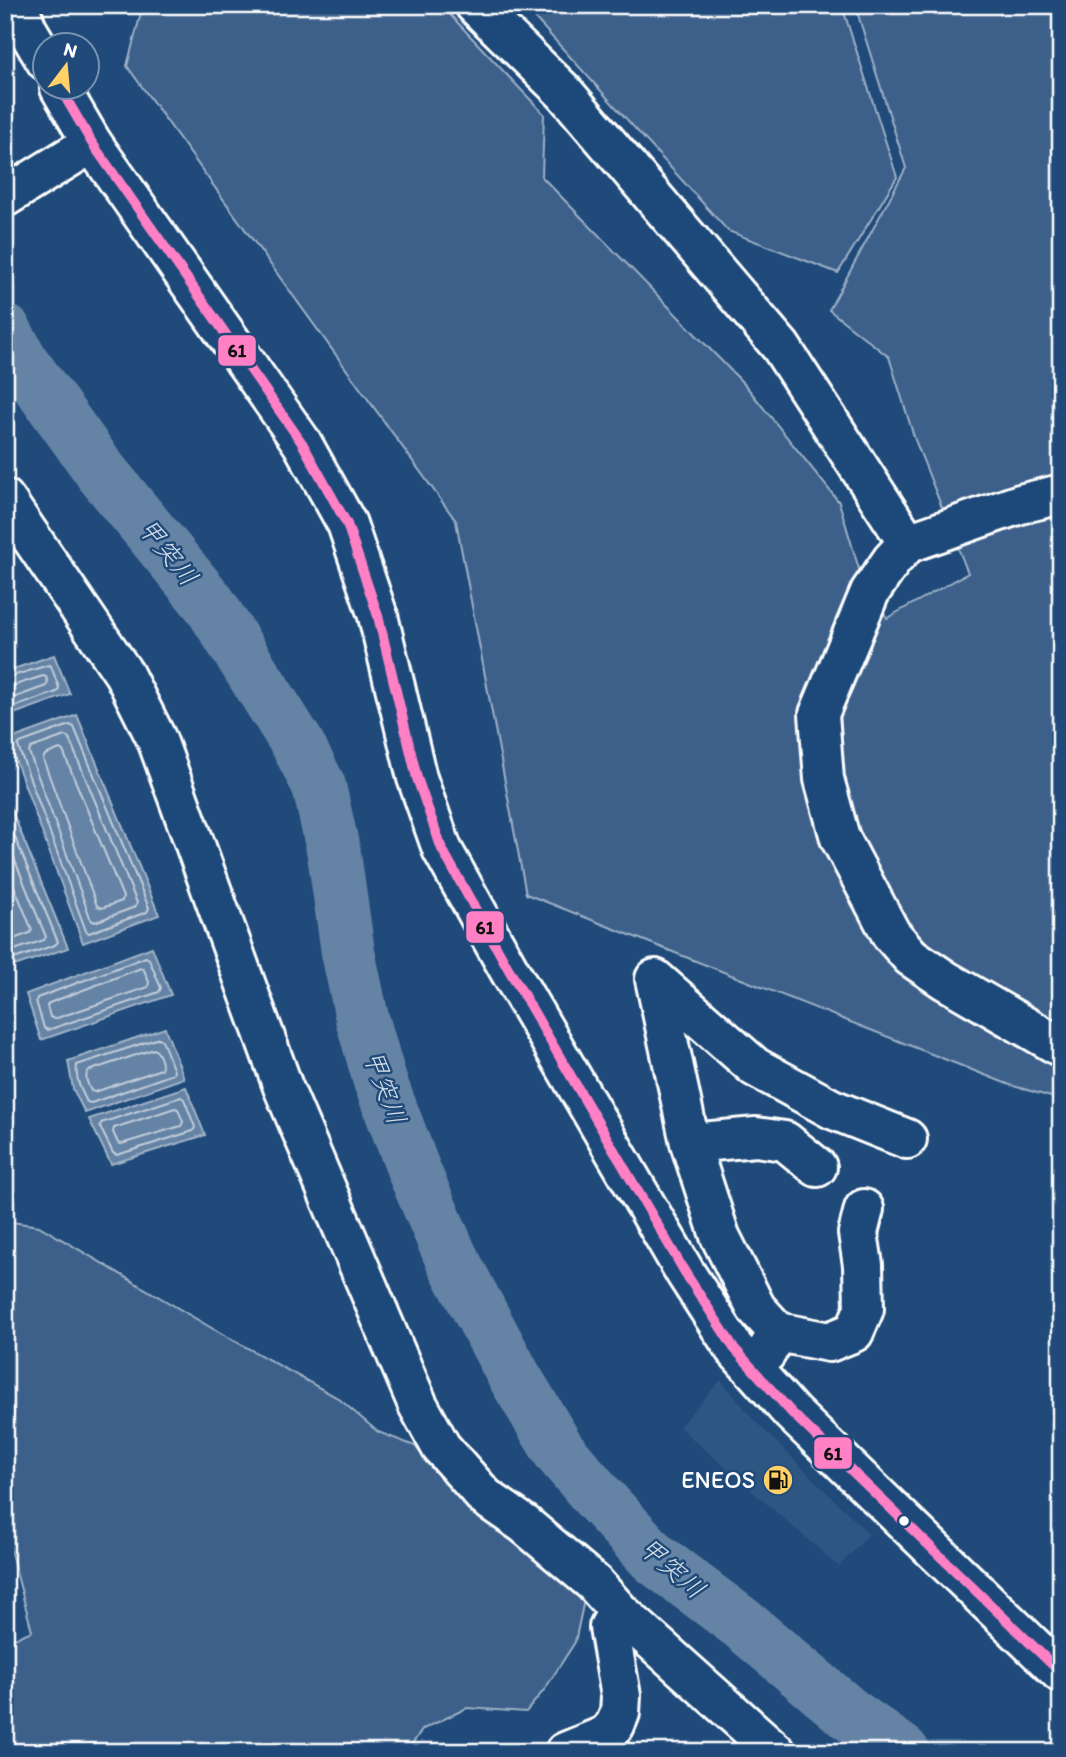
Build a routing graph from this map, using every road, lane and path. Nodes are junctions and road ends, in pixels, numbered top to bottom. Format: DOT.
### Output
graph roads {
  1 [pos="18,5"];
  2 [pos="475,5"];
  3 [pos="32,37"];
  4 [pos="68,102"];
  5 [pos="92,143"];
  6 [pos="11,194"];
  7 [pos="1061,494"];
  8 [pos="5,499"];
  9 [pos="908,543"];
  10 [pos="1061,1047"];
  11 [pos="907,1139"];
  12 [pos="690,1143"];
  13 [pos="817,1167"];
  14 [pos="864,1209"];
  15 [pos="778,1332"];
  16 [pos="755,1371"];
  17 [pos="619,1611"];
  18 [pos="1061,1673"];
  19 [pos="565,1752"];
  20 [pos="776,1752"];
  1 -- 3 [label="main road"];
  2 -- 9 [label="main road"];
  4 -- 5 [label="main road"];
  5 -- 6 [label="main road"];
  5 -- 16 [label="main road"];
  7 -- 9 [label="main road"];
  8 -- 17 [label="main road"];
  9 -- 10 [label="main road"];
  11 -- 12 [label="main road"];
  12 -- 13 [label="main road"];
  12 -- 15 [label="main road"];
  14 -- 15 [label="main road"];
  15 -- 16 [label="main road"];
  16 -- 18 [label="main road"];
  17 -- 19 [label="main road"];
  17 -- 20 [label="main road"];
}
